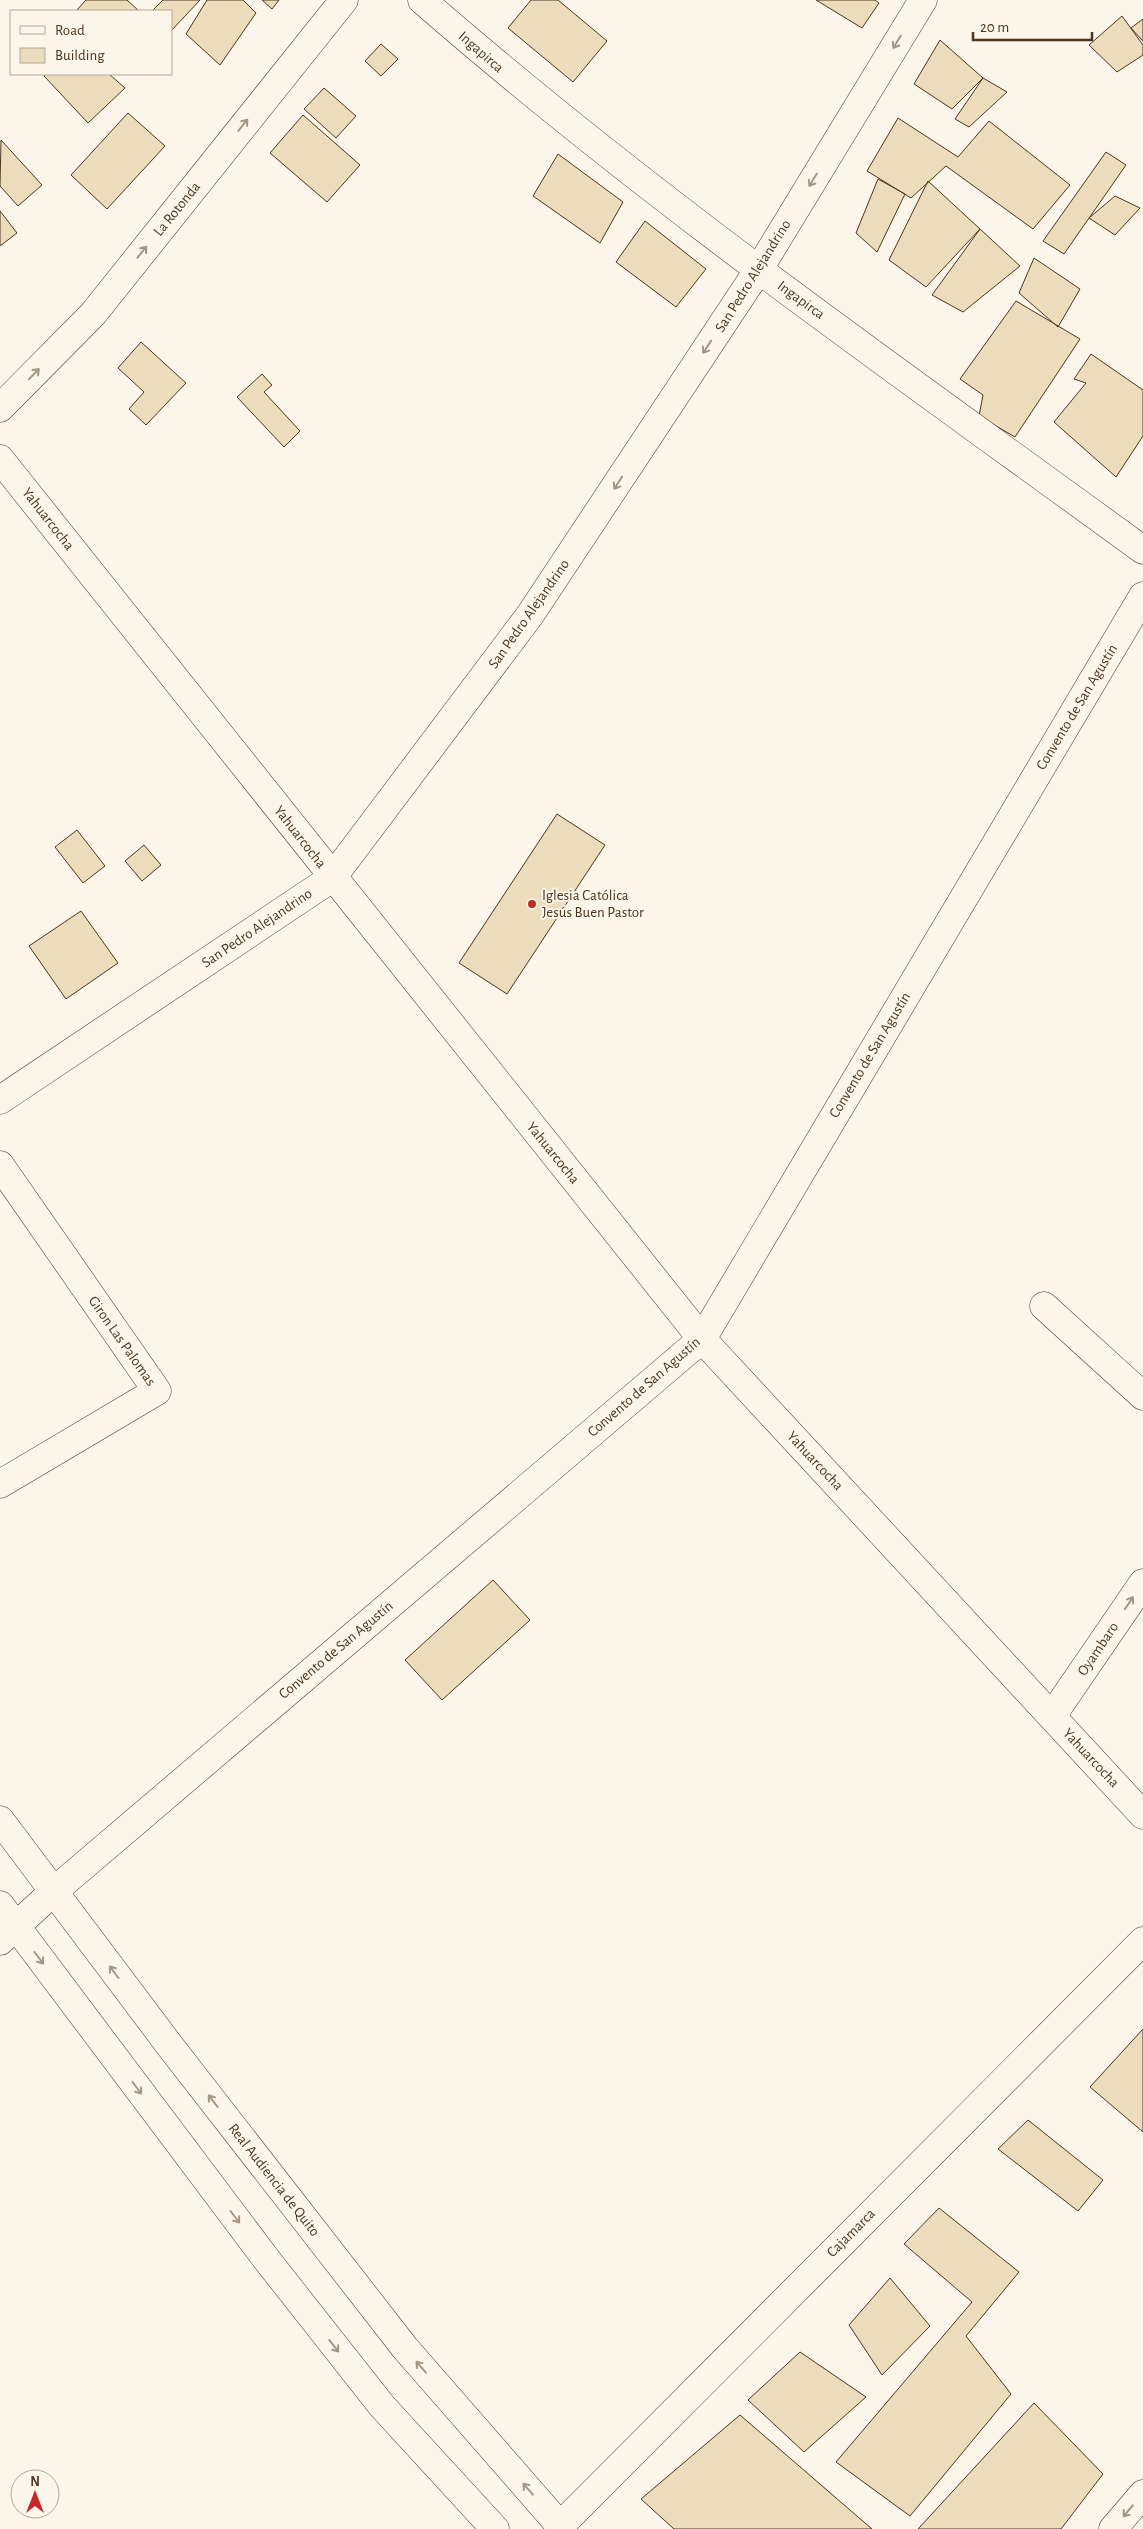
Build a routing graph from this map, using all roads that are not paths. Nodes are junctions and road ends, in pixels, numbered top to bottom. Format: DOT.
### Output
graph roads {
  1 [pos="344,0"];
  2 [pos="422,0"];
  3 [pos="923,0"];
  4 [pos="759,269"];
  5 [pos="0,408"];
  6 [pos="0,459"];
  7 [pos="1143,550"];
  8 [pos="1143,596"];
  9 [pos="332,878"];
  10 [pos="0,1100"];
  11 [pos="0,1165"];
  12 [pos="1044,1306"];
  13 [pos="702,1339"];
  14 [pos="1143,1396"];
  15 [pos="0,1484"];
  16 [pos="1143,1583"];
  17 [pos="1052,1716"];
  18 [pos="1143,1815"];
  19 [pos="0,1820"];
  20 [pos="54,1891"];
  21 [pos="0,1905"];
  22 [pos="8,1934"];
  23 [pos="1143,1941"];
  24 [pos="1143,2494"];
  25 [pos="561,2528"];
  26 [pos="495,2529"];
  27 [pos="1113,2529"];
  5 -- 1 [label="street, La Rotonda, one-way"];
  2 -- 4 [label="street, Ingapirca"];
  3 -- 4 [label="street, San Pedro Alejandrino, one-way"];
  4 -- 7 [label="street, Ingapirca"];
  4 -- 9 [label="street, San Pedro Alejandrino, one-way"];
  6 -- 9 [label="street, Yahuarcocha"];
  8 -- 13 [label="street, Convento de San Agustín"];
  9 -- 10 [label="street, San Pedro Alejandrino"];
  9 -- 13 [label="street, Yahuarcocha"];
  11 -- 15 [label="street, Giron Las Palomas"];
  12 -- 14 [label="street"];
  13 -- 17 [label="street, Yahuarcocha"];
  13 -- 20 [label="street, Convento de San Agustín"];
  17 -- 16 [label="street, Oyambaro, one-way"];
  17 -- 18 [label="street, Yahuarcocha"];
  19 -- 20 [label="street, Real Audiencia de Quito"];
  20 -- 22 [label="street, Convento de San Agustín"];
  25 -- 20 [label="street, Real Audiencia de Quito, one-way"];
  21 -- 22 [label="street"];
  22 -- 26 [label="street, one-way"];
  23 -- 25 [label="street, Cajamarca"];
  24 -- 27 [label="street, one-way"];
}
